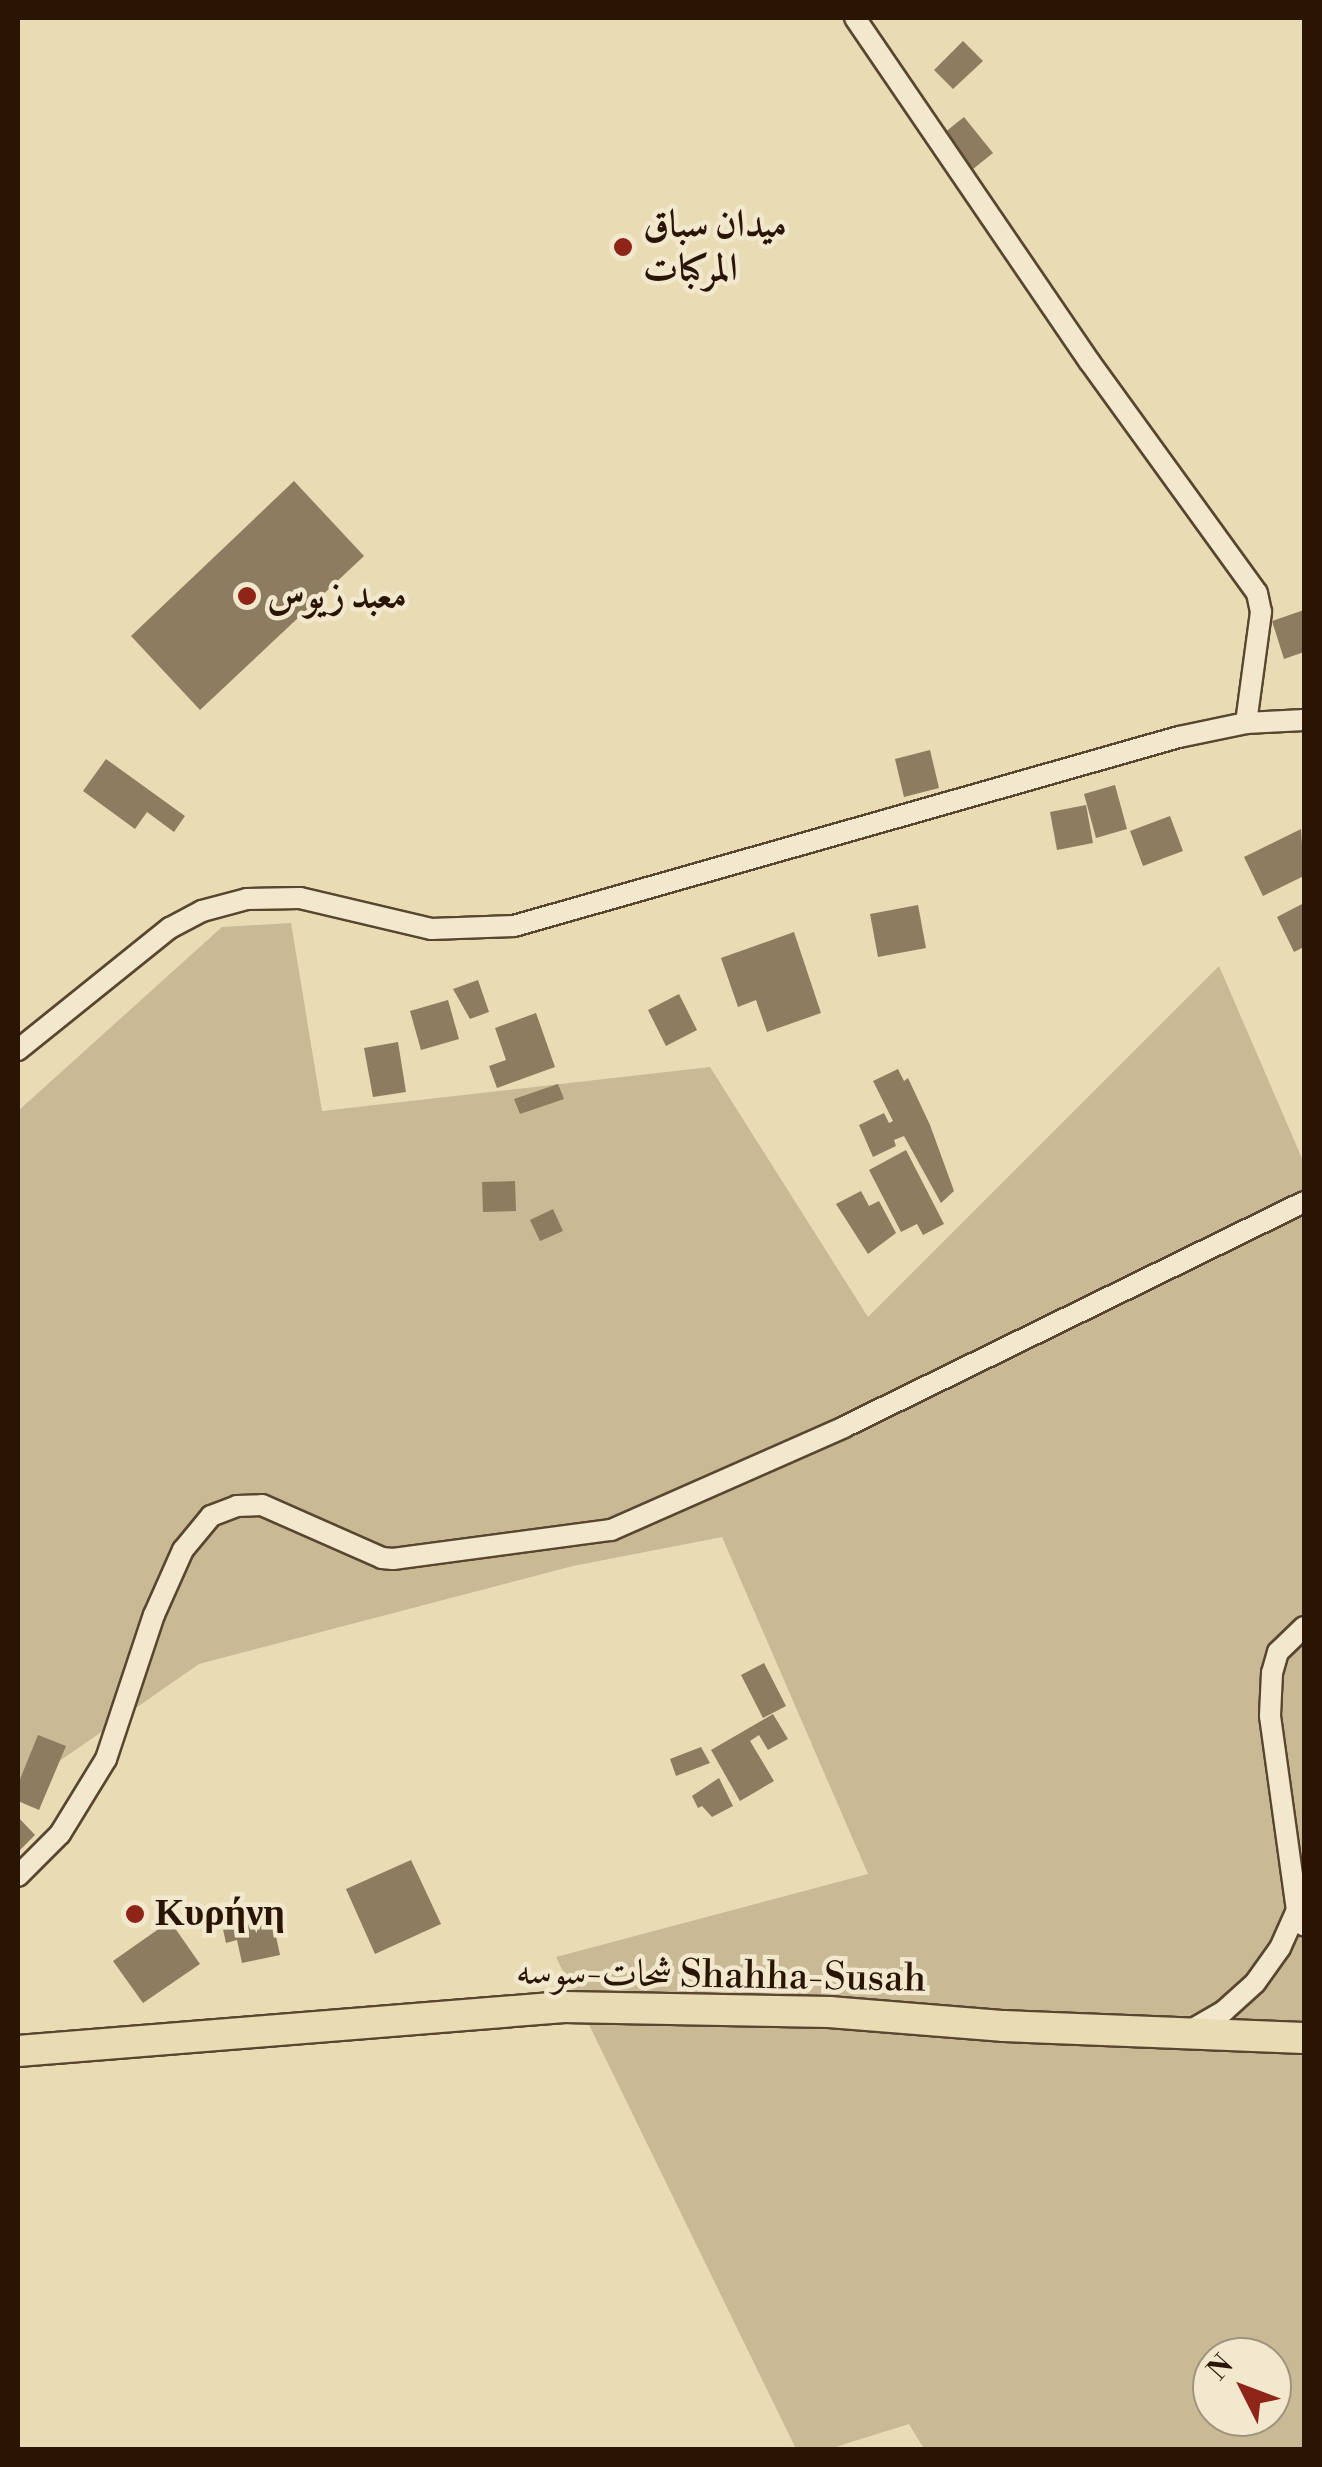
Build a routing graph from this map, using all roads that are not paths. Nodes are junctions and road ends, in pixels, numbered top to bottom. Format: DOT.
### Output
graph roads {
  1 [pos="855,18"];
  2 [pos="1304,720"];
  3 [pos="1246,723"];
  4 [pos="18,1050"];
  5 [pos="1304,1202"];
  6 [pos="1304,1628"];
  7 [pos="18,1876"];
  8 [pos="1301,1918"];
  9 [pos="1187,2032"];
  10 [pos="1304,2038"];
  11 [pos="18,2051"];
  1 -- 3 [label="street"];
  2 -- 3 [label="street"];
  3 -- 4 [label="street"];
  5 -- 7 [label="street"];
  6 -- 8 [label="street"];
  8 -- 9 [label="street"];
  9 -- 10 [label="main road, شحات-سوسه Shahha-Susah"];
  9 -- 11 [label="main road, شحات-سوسه Shahha-Susah"];
}
